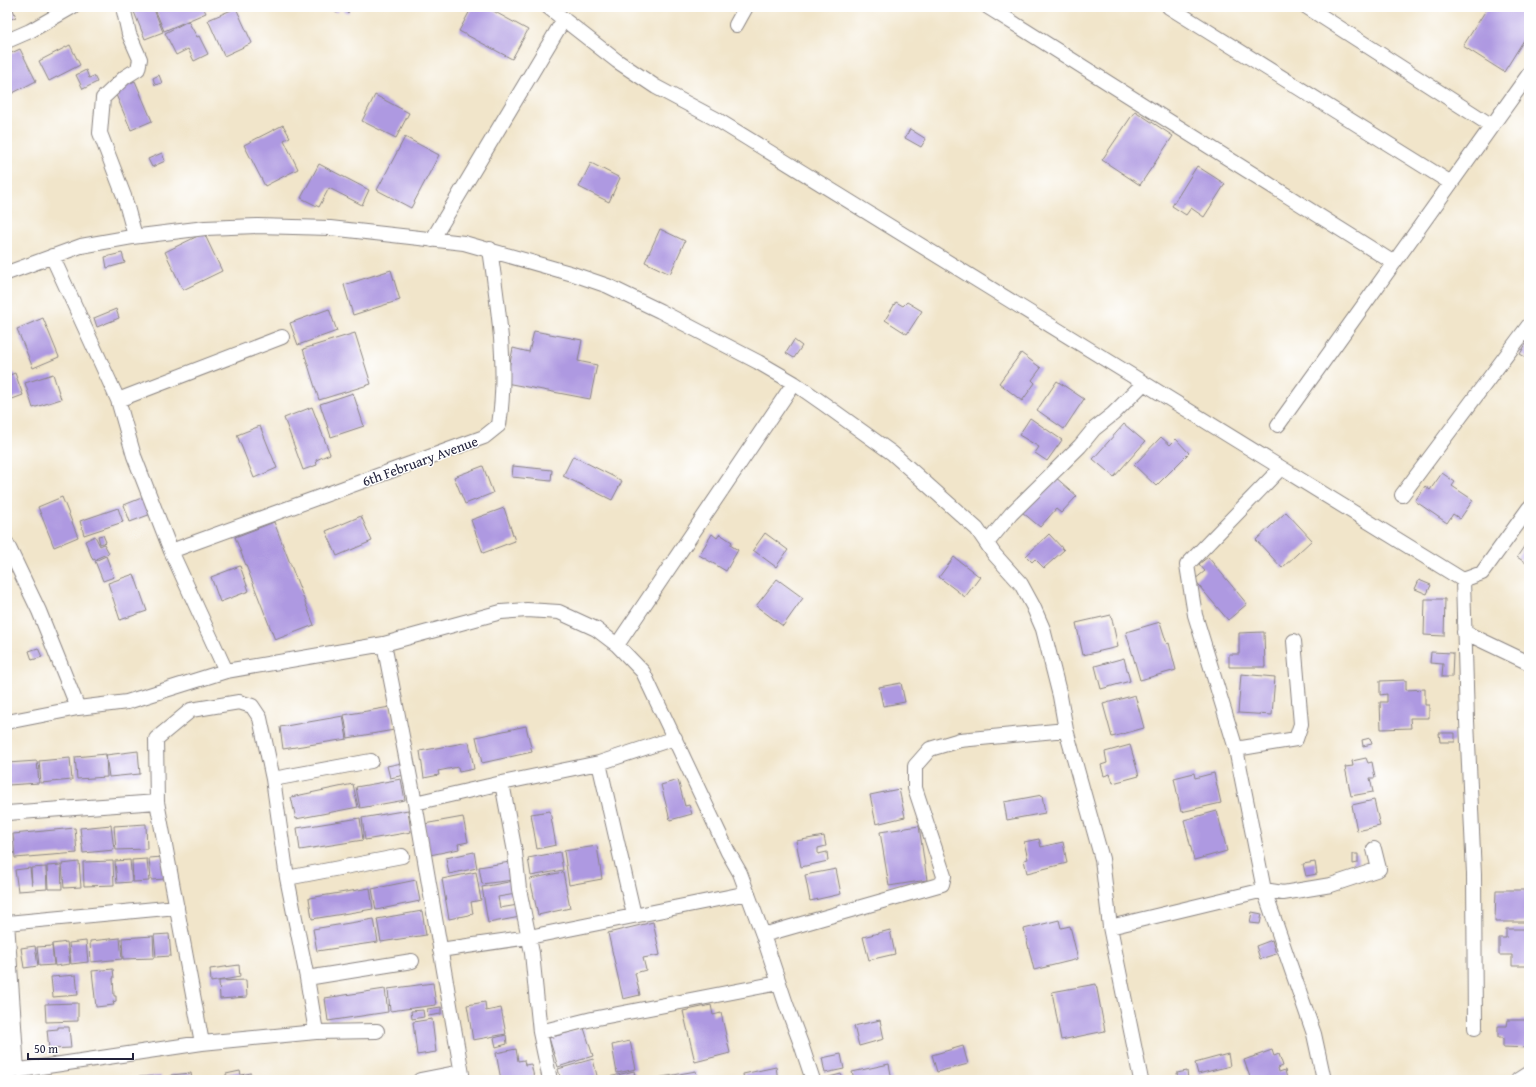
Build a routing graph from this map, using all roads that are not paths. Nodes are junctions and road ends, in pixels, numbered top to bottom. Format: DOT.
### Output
graph roads {
  1 [pos="72,7"];
  2 [pos="123,7"];
  3 [pos="548,7"];
  4 [pos="746,7"];
  5 [pos="988,7"];
  6 [pos="1169,7"];
  7 [pos="1307,7"];
  8 [pos="564,19"];
  9 [pos="736,25"];
  10 [pos="7,41"];
  11 [pos="1529,74"];
  12 [pos="1492,126"];
  13 [pos="1451,183"];
  14 [pos="135,236"];
  15 [pos="432,240"];
  16 [pos="490,249"];
  17 [pos="52,256"];
  18 [pos="1394,263"];
  19 [pos="7,273"];
  20 [pos="1529,325"];
  21 [pos="282,337"];
  22 [pos="794,383"];
  23 [pos="1144,383"];
  24 [pos="118,400"];
  25 [pos="1278,425"];
  26 [pos="1281,468"];
  27 [pos="1402,495"];
  28 [pos="1529,508"];
  29 [pos="986,543"];
  30 [pos="7,544"];
  31 [pos="172,551"];
  32 [pos="1463,580"];
  33 [pos="1464,632"];
  34 [pos="1294,641"];
  35 [pos="384,644"];
  36 [pos="618,645"];
  37 [pos="1529,663"];
  38 [pos="226,671"];
  39 [pos="78,708"];
  40 [pos="7,722"];
  41 [pos="1066,730"];
  42 [pos="675,738"];
  43 [pos="1236,749"];
  44 [pos="371,761"];
  45 [pos="598,763"];
  46 [pos="272,779"];
  47 [pos="502,783"];
  48 [pos="157,802"];
  49 [pos="415,803"];
  50 [pos="7,813"];
  51 [pos="1374,849"];
  52 [pos="402,856"];
  53 [pos="287,878"];
  54 [pos="1264,890"];
  55 [pos="748,893"];
  56 [pos="177,907"];
  57 [pos="634,915"];
  58 [pos="7,922"];
  59 [pos="1110,927"];
  60 [pos="763,935"];
  61 [pos="529,937"];
  62 [pos="440,950"];
  63 [pos="412,961"];
  64 [pos="307,978"];
  65 [pos="779,983"];
  66 [pos="1475,1028"];
  67 [pos="377,1031"];
  68 [pos="316,1032"];
  69 [pos="540,1032"];
  70 [pos="202,1043"];
  71 [pos="12,1071"];
  72 [pos="1529,1073"];
  73 [pos="462,1076"];
  74 [pos="420,1080"];
  75 [pos="550,1080"];
  76 [pos="813,1080"];
  77 [pos="1141,1080"];
  78 [pos="1324,1080"];
  79 [pos="1518,1080"];
  1 -- 10 [label="street"];
  2 -- 14 [label="street"];
  3 -- 8 [label="street"];
  4 -- 9 [label="street"];
  5 -- 18 [label="street"];
  6 -- 13 [label="street"];
  7 -- 12 [label="street"];
  8 -- 15 [label="street"];
  8 -- 23 [label="street"];
  11 -- 12 [label="street"];
  12 -- 13 [label="street"];
  13 -- 18 [label="street"];
  14 -- 15 [label="street"];
  14 -- 17 [label="street"];
  15 -- 16 [label="street"];
  16 -- 22 [label="street"];
  16 -- 31 [label="street, 6th February Avenue"];
  17 -- 19 [label="street"];
  17 -- 24 [label="street"];
  18 -- 25 [label="street"];
  20 -- 27 [label="street"];
  21 -- 24 [label="street"];
  22 -- 29 [label="street"];
  22 -- 36 [label="street"];
  23 -- 26 [label="street"];
  23 -- 29 [label="street"];
  24 -- 31 [label="street"];
  26 -- 32 [label="street"];
  26 -- 43 [label="street"];
  28 -- 32 [label="street"];
  29 -- 41 [label="street"];
  30 -- 39 [label="street"];
  31 -- 38 [label="street"];
  32 -- 33 [label="street"];
  33 -- 37 [label="street"];
  33 -- 66 [label="street"];
  34 -- 43 [label="street"];
  35 -- 36 [label="street"];
  35 -- 38 [label="street"];
  35 -- 49 [label="street"];
  36 -- 42 [label="street"];
  38 -- 39 [label="street"];
  39 -- 40 [label="street"];
  41 -- 59 [label="street"];
  41 -- 60 [label="street"];
  42 -- 45 [label="street"];
  42 -- 55 [label="street"];
  43 -- 54 [label="street"];
  44 -- 46 [label="street"];
  45 -- 47 [label="street"];
  45 -- 57 [label="street"];
  46 -- 48 [label="street"];
  46 -- 53 [label="street"];
  47 -- 49 [label="street"];
  47 -- 61 [label="street"];
  48 -- 50 [label="street"];
  48 -- 56 [label="street"];
  49 -- 62 [label="street"];
  51 -- 54 [label="street"];
  52 -- 53 [label="street"];
  53 -- 64 [label="street"];
  54 -- 59 [label="street"];
  54 -- 78 [label="street"];
  55 -- 57 [label="street"];
  55 -- 60 [label="street"];
  56 -- 58 [label="street"];
  56 -- 70 [label="street"];
  57 -- 61 [label="street"];
  58 -- 71 [label="street"];
  59 -- 77 [label="street"];
  60 -- 65 [label="street"];
  61 -- 62 [label="street"];
  61 -- 69 [label="street"];
  62 -- 73 [label="street"];
  63 -- 64 [label="street"];
  64 -- 68 [label="street"];
  65 -- 69 [label="street"];
  65 -- 76 [label="street"];
  67 -- 68 [label="street"];
  68 -- 70 [label="street"];
  69 -- 75 [label="street"];
  70 -- 71 [label="street"];
  72 -- 79 [label="street"];
  73 -- 74 [label="street"];
}
